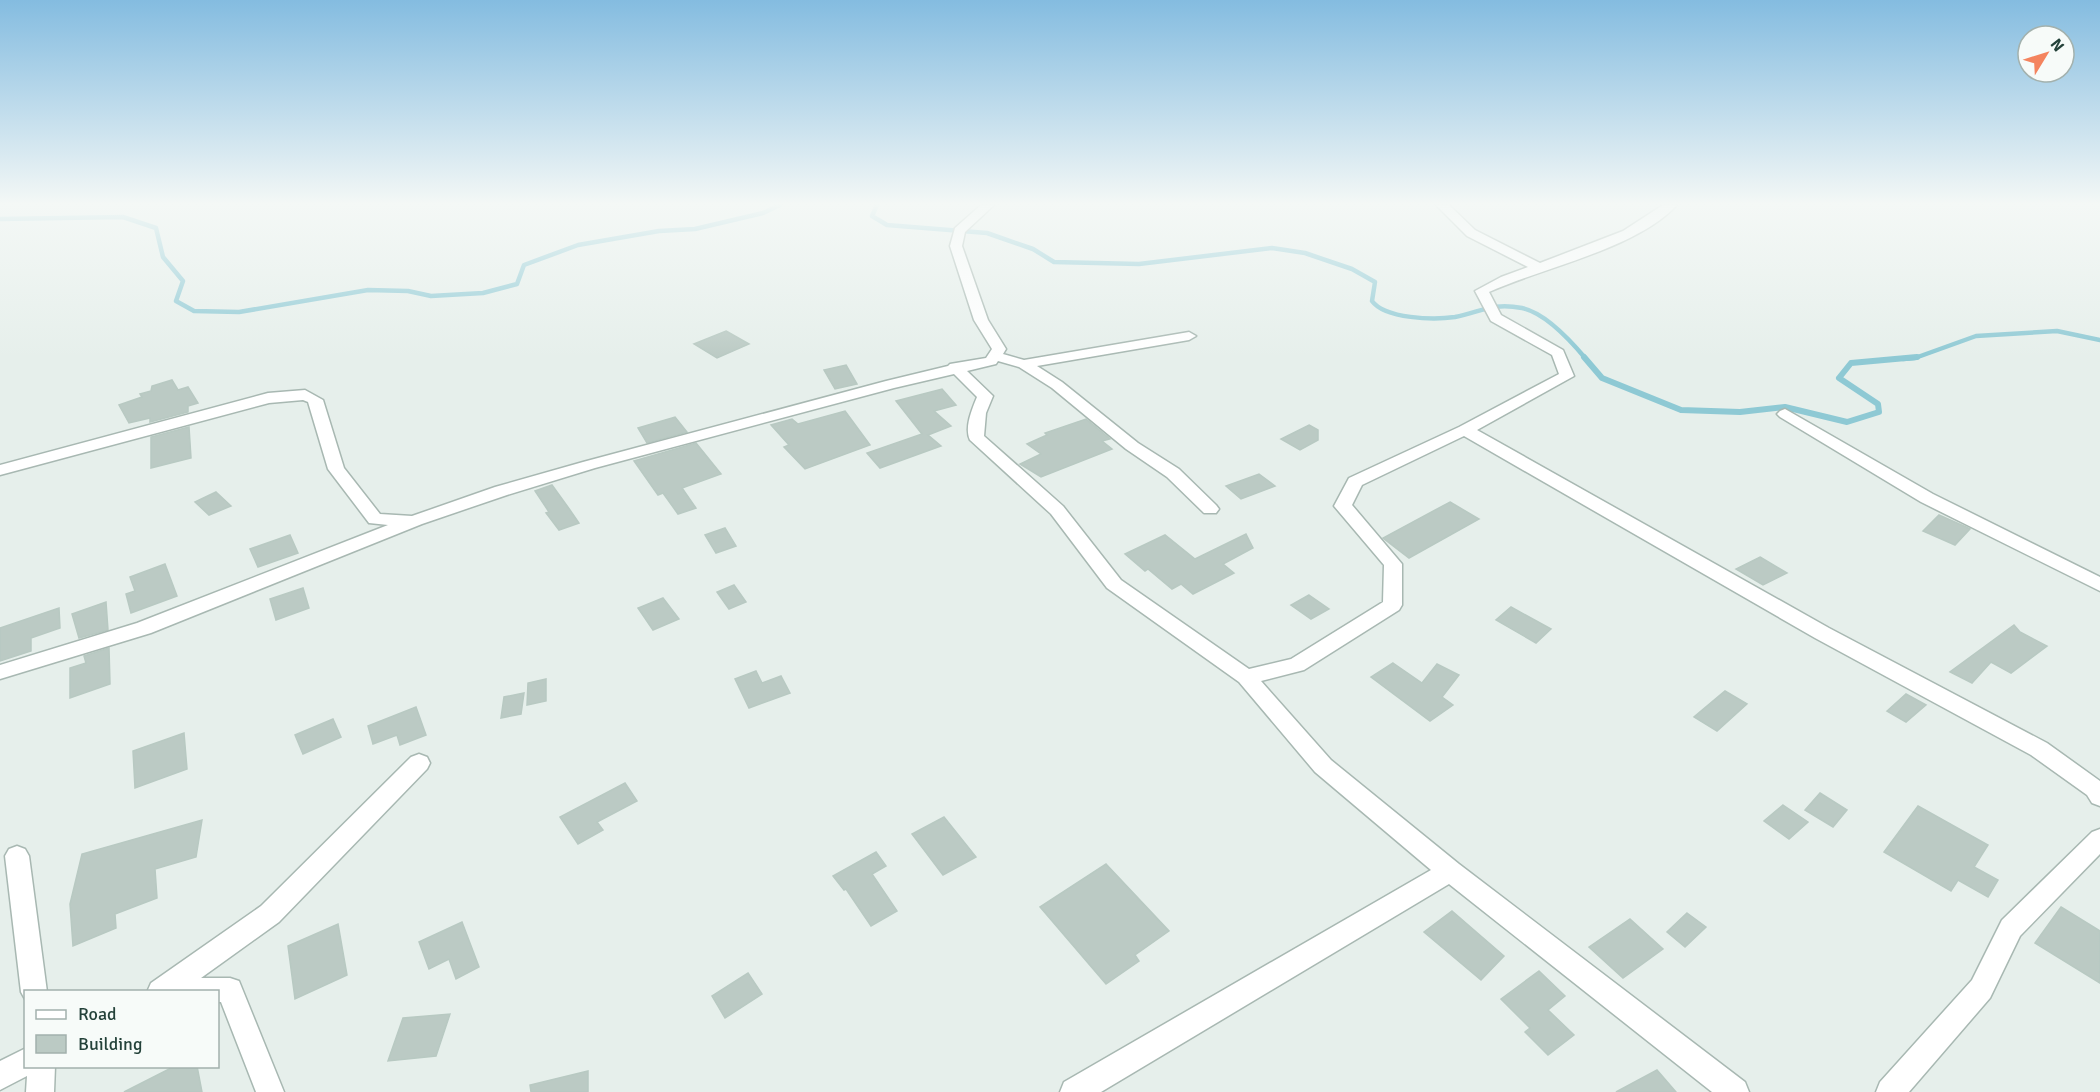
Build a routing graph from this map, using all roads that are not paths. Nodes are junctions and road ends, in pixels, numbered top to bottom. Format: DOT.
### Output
graph roads {
  1 [pos="959,256"];
  2 [pos="1517,256"];
  3 [pos="1571,256"];
  4 [pos="1541,268"];
  5 [pos="1189,336"];
  6 [pos="994,356"];
  7 [pos="1024,364"];
  8 [pos="955,367"];
  9 [pos="1785,414"];
  10 [pos="1466,430"];
  11 [pos="0,470"];
  12 [pos="1210,509"];
  13 [pos="416,520"];
  14 [pos="2100,585"];
  15 [pos="0,672"];
  16 [pos="1246,677"];
  17 [pos="419,763"];
  18 [pos="2100,797"];
  19 [pos="2100,839"];
  20 [pos="17,856"];
  21 [pos="1450,871"];
  22 [pos="34,990"];
  23 [pos="162,990"];
  24 [pos="219,990"];
  25 [pos="24,1062"];
  26 [pos="41,1068"];
  27 [pos="0,1076"];
  28 [pos="40,1092"];
  29 [pos="270,1092"];
  30 [pos="1074,1092"];
  31 [pos="1735,1092"];
  32 [pos="1890,1092"];
  1 -- 6 [label="street"];
  2 -- 4 [label="street"];
  3 -- 4 [label="street"];
  4 -- 10 [label="street"];
  5 -- 7 [label="street"];
  6 -- 7 [label="street"];
  6 -- 8 [label="street"];
  7 -- 12 [label="street"];
  8 -- 13 [label="street"];
  8 -- 16 [label="street"];
  9 -- 14 [label="street"];
  10 -- 16 [label="street"];
  10 -- 18 [label="street"];
  11 -- 13 [label="street"];
  13 -- 15 [label="street"];
  16 -- 21 [label="street"];
  17 -- 23 [label="street"];
  19 -- 32 [label="street"];
  20 -- 22 [label="street"];
  21 -- 30 [label="street"];
  21 -- 31 [label="street"];
  24 -- 29 [label="street"];
  25 -- 27 [label="street"];
  26 -- 28 [label="street"];
}
